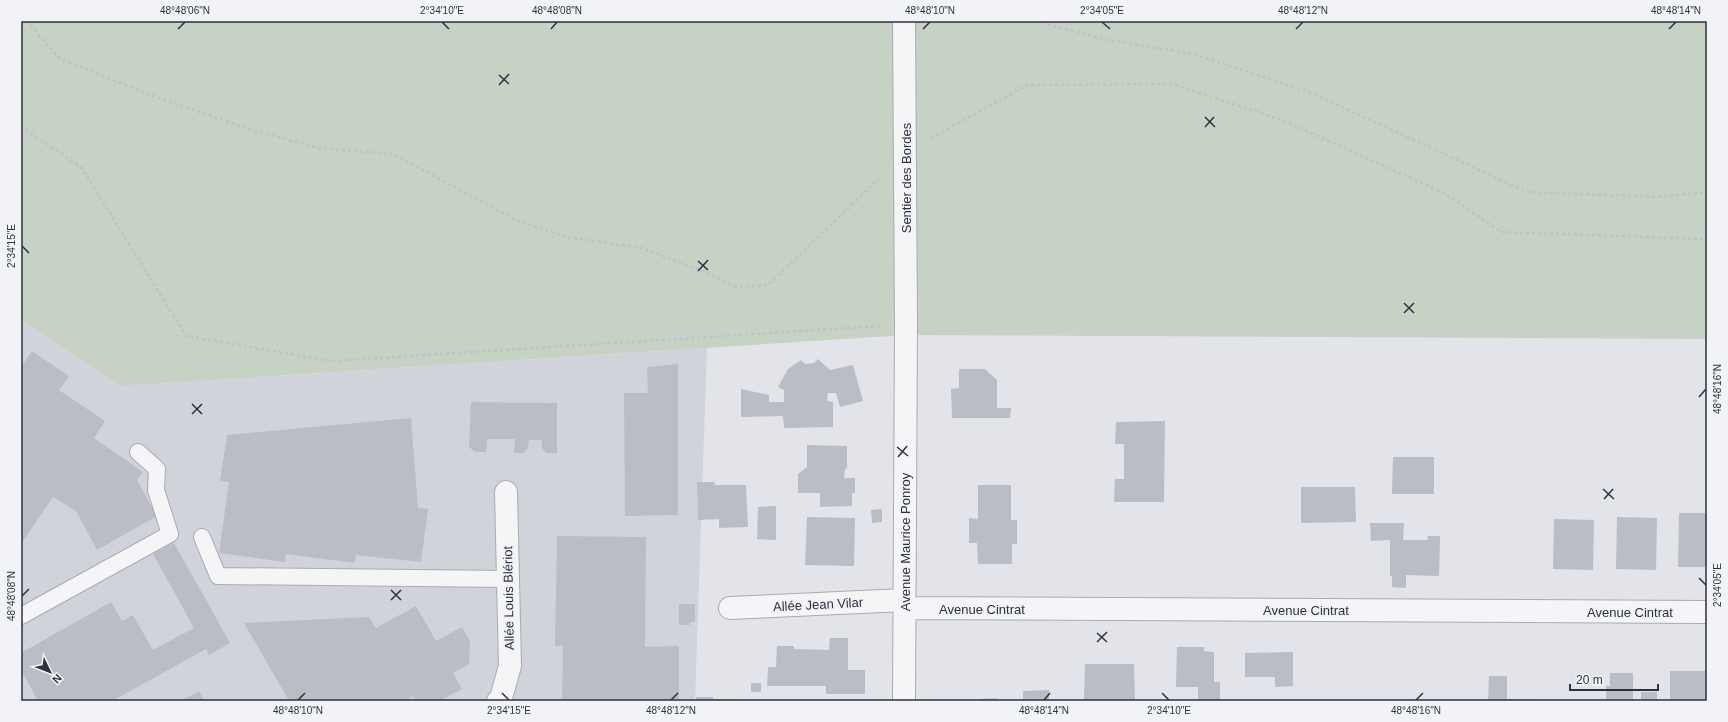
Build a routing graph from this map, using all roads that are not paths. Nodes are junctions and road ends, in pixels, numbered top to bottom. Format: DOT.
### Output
graph roads {
  1 [pos="904,21"];
  2 [pos="906,330"];
  3 [pos="138,452"];
  4 [pos="506,492"];
  5 [pos="202,537"];
  6 [pos="508,579"];
  7 [pos="905,604"];
  8 [pos="730,608"];
  9 [pos="1707,612"];
  10 [pos="21,616"];
  11 [pos="498,701"];
  12 [pos="904,701"];
  1 -- 2 [label="street, Sentier des Bordes"];
  2 -- 7 [label="street, Avenue Maurice Ponroy"];
  3 -- 10 [label="lane"];
  4 -- 6 [label="street, Allée Louis Blériot"];
  5 -- 6 [label="lane"];
  6 -- 11 [label="street, Allée Louis Blériot"];
  7 -- 8 [label="street, Allée Jean Vilar"];
  7 -- 9 [label="street, Avenue Cintrat"];
  7 -- 12 [label="street, Avenue Maurice Ponroy"];
}
